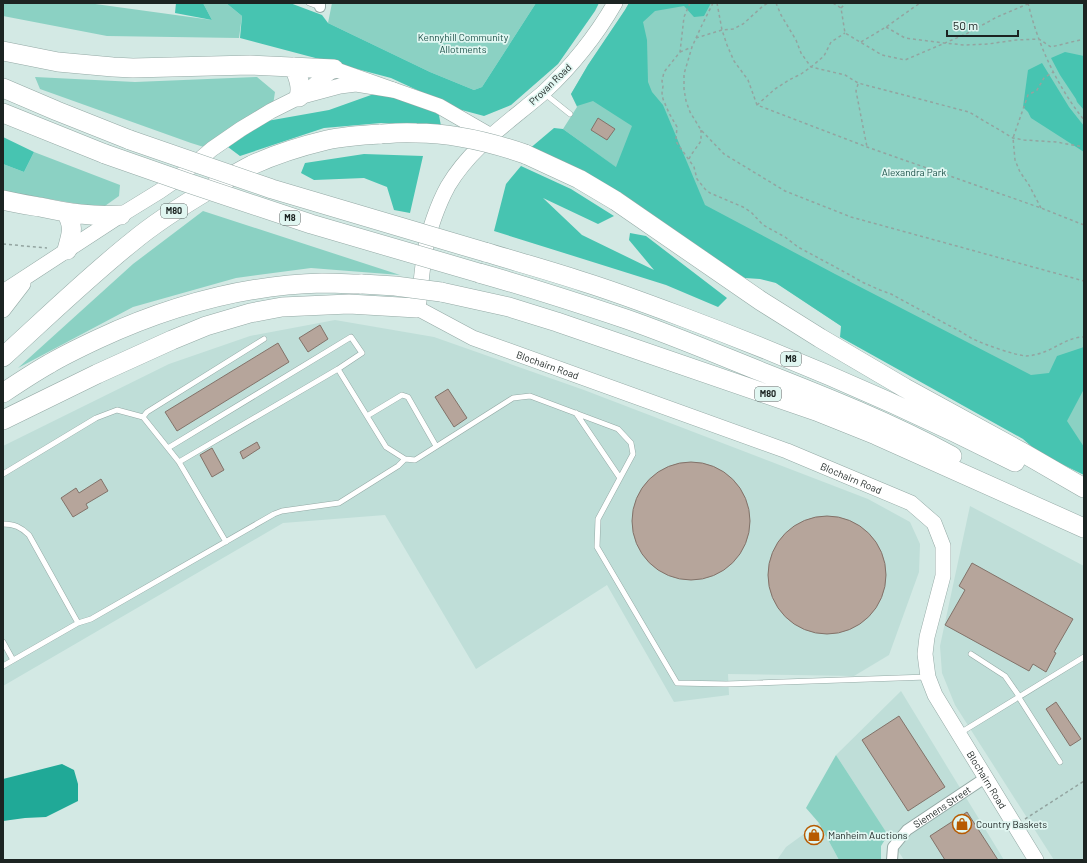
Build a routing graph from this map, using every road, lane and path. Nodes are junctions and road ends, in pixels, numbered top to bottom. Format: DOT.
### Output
graph roads {
  1 [pos="309,3"];
  2 [pos="615,3"];
  3 [pos="690,3"];
  4 [pos="713,3"];
  5 [pos="717,3"];
  6 [pos="768,3"];
  7 [pos="776,3"];
  8 [pos="833,3"];
  9 [pos="846,3"];
  10 [pos="920,3"];
  11 [pos="1030,3"];
  12 [pos="1028,4"];
  13 [pos="320,5"];
  14 [pos="841,8"];
  15 [pos="886,27"];
  16 [pos="722,30"];
  17 [pos="845,33"];
  18 [pos="1039,38"];
  19 [pos="1084,38"];
  20 [pos="696,39"];
  21 [pos="861,42"];
  22 [pos="944,43"];
  23 [pos="692,46"];
  24 [pos="3,51"];
  25 [pos="680,52"];
  26 [pos="294,67"];
  27 [pos="811,67"];
  28 [pos="334,68"];
  29 [pos="1053,72"];
  30 [pos="858,83"];
  31 [pos="3,88"];
  32 [pos="393,90"];
  33 [pos="543,92"];
  34 [pos="299,97"];
  35 [pos="757,105"];
  36 [pos="3,113"];
  37 [pos="570,114"];
  38 [pos="1084,120"];
  39 [pos="701,130"];
  40 [pos="491,136"];
  41 [pos="1013,138"];
  42 [pos="867,146"];
  43 [pos="1084,147"];
  44 [pos="689,159"];
  45 [pos="3,200"];
  46 [pos="1041,208"];
  47 [pos="66,212"];
  48 [pos="121,215"];
  49 [pos="1084,225"];
  50 [pos="3,244"];
  51 [pos="67,250"];
  52 [pos="40,268"];
  53 [pos="1084,281"];
  54 [pos="3,292"];
  55 [pos="417,308"];
  56 [pos="3,310"];
  57 [pos="1084,337"];
  58 [pos="264,339"];
  59 [pos="3,357"];
  60 [pos="338,368"];
  61 [pos="3,393"];
  62 [pos="576,414"];
  63 [pos="367,416"];
  64 [pos="142,417"];
  65 [pos="3,420"];
  66 [pos="436,446"];
  67 [pos="168,448"];
  68 [pos="405,459"];
  69 [pos="179,462"];
  70 [pos="3,474"];
  71 [pos="620,478"];
  72 [pos="1084,488"];
  73 [pos="1084,497"];
  74 [pos="3,524"];
  75 [pos="1084,528"];
  76 [pos="226,542"];
  77 [pos="78,623"];
  78 [pos="3,642"];
  79 [pos="971,654"];
  80 [pos="1084,656"];
  81 [pos="13,660"];
  82 [pos="3,666"];
  83 [pos="928,677"];
  84 [pos="1019,696"];
  85 [pos="958,734"];
  86 [pos="1060,762"];
  87 [pos="985,778"];
  88 [pos="1084,782"];
  89 [pos="1014,825"];
  90 [pos="892,860"];
  91 [pos="1036,860"];
  1 -- 13 [label="lane"];
  2 -- 33 [label="street, Provan Road"];
  3 -- 25 [label="path"];
  4 -- 20 [label="path"];
  5 -- 16 [label="path"];
  6 -- 16 [label="path"];
  7 -- 27 [label="path"];
  8 -- 14 [label="path"];
  9 -- 14 [label="path"];
  10 -- 15 [label="path"];
  11 -- 12 [label="path"];
  12 -- 18 [label="path"];
  12 -- 22 [label="path"];
  14 -- 17 [label="path"];
  15 -- 21 [label="path"];
  15 -- 22 [label="path"];
  16 -- 20 [label="path"];
  16 -- 35 [label="path"];
  17 -- 21 [label="path"];
  17 -- 27 [label="path"];
  18 -- 19 [label="path"];
  18 -- 22 [label="path"];
  18 -- 29 [label="path"];
  20 -- 23 [label="path"];
  21 -- 22 [label="path"];
  23 -- 25 [label="path"];
  23 -- 39 [label="path"];
  24 -- 26 [label="highway"];
  25 -- 44 [label="path"];
  26 -- 28 [label="highway"];
  26 -- 34 [label="highway"];
  27 -- 30 [label="path"];
  27 -- 35 [label="path"];
  28 -- 32 [label="street"];
  28 -- 34 [label="street"];
  29 -- 38 [label="path"];
  29 -- 41 [label="path"];
  30 -- 41 [label="path"];
  30 -- 42 [label="path"];
  31 -- 73 [label="highway, M8, bridge"];
  32 -- 34 [label="street"];
  32 -- 40 [label="street"];
  33 -- 37 [label="lane"];
  33 -- 40 [label="street, Provan Road"];
  34 -- 48 [label="street"];
  35 -- 42 [label="path"];
  36 -- 75 [label="highway, M8, bridge"];
  39 -- 44 [label="path"];
  39 -- 53 [label="path"];
  40 -- 55 [label="street, Provan Road"];
  41 -- 43 [label="path"];
  41 -- 46 [label="path"];
  42 -- 46 [label="path"];
  44 -- 57 [label="path"];
  45 -- 47 [label="highway"];
  46 -- 49 [label="path"];
  47 -- 48 [label="highway"];
  47 -- 51 [label="highway"];
  48 -- 51 [label="street"];
  50 -- 51 [label="path"];
  51 -- 52 [label="street"];
  52 -- 54 [label="street"];
  52 -- 56 [label="street"];
  55 -- 65 [label="highway"];
  55 -- 83 [label="street, Blochairn Road"];
  58 -- 64 [label="lane"];
  59 -- 72 [label="highway, M80, bridge"];
  60 -- 63 [label="lane"];
  60 -- 67 [label="lane"];
  60 -- 69 [label="lane"];
  61 -- 75 [label="highway, M80, bridge"];
  62 -- 66 [label="lane"];
  62 -- 71 [label="lane"];
  62 -- 71 [label="lane"];
  63 -- 66 [label="lane"];
  63 -- 68 [label="lane"];
  64 -- 67 [label="lane"];
  64 -- 70 [label="lane"];
  66 -- 68 [label="lane"];
  67 -- 69 [label="lane"];
  68 -- 76 [label="lane"];
  69 -- 76 [label="lane"];
  71 -- 83 [label="lane"];
  74 -- 77 [label="lane"];
  76 -- 77 [label="lane"];
  77 -- 81 [label="lane"];
  78 -- 81 [label="lane"];
  79 -- 84 [label="lane"];
  80 -- 84 [label="lane"];
  81 -- 82 [label="lane"];
  83 -- 85 [label="street, Blochairn Road"];
  84 -- 85 [label="lane"];
  84 -- 86 [label="lane"];
  85 -- 87 [label="street, Blochairn Road"];
  87 -- 89 [label="street, Blochairn Road"];
  87 -- 90 [label="street, Siemens Street"];
  88 -- 89 [label="path"];
  89 -- 91 [label="street, Blochairn Road"];
}
